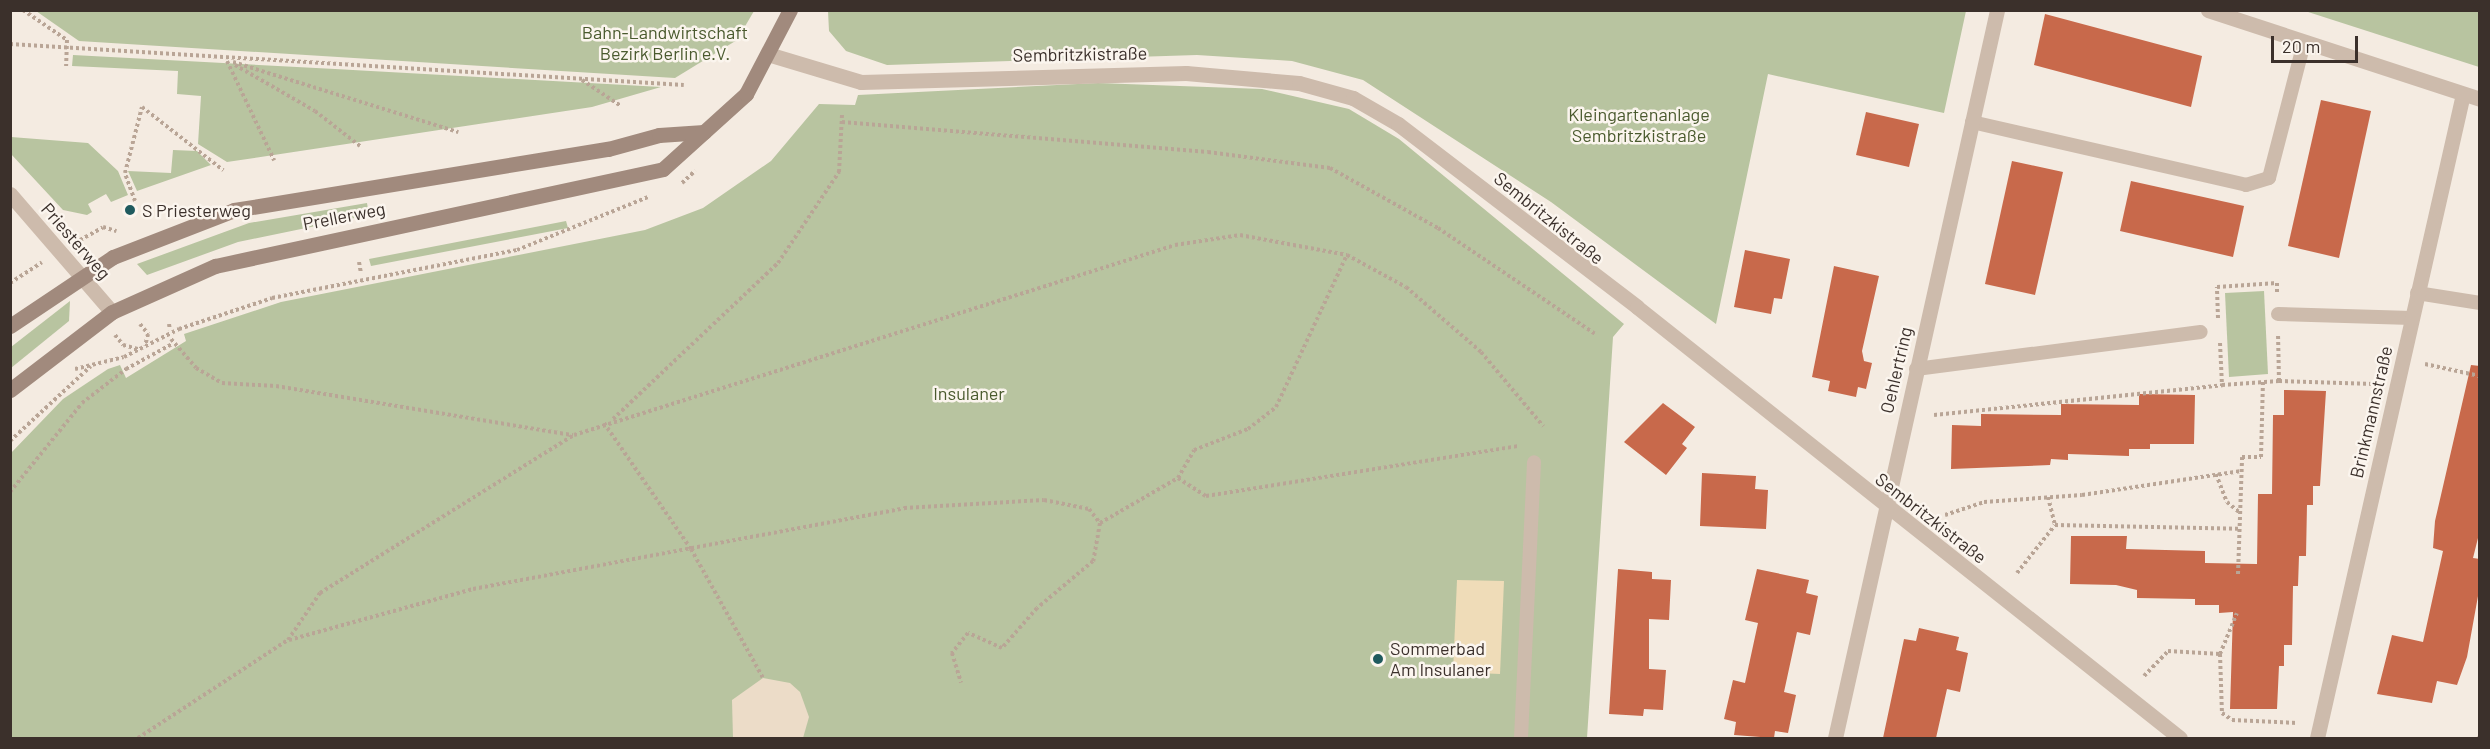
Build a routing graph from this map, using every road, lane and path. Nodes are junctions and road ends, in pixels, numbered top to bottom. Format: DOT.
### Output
graph roads {
  1 [pos="24,10"];
  2 [pos="790,10"];
  3 [pos="1997,10"];
  4 [pos="2208,10"];
  5 [pos="2304,43"];
  6 [pos="10,44"];
  7 [pos="67,49"];
  8 [pos="771,55"];
  9 [pos="226,60"];
  10 [pos="66,66"];
  11 [pos="581,79"];
  12 [pos="684,85"];
  13 [pos="2463,94"];
  14 [pos="2480,99"];
  15 [pos="621,106"];
  16 [pos="842,114"];
  17 [pos="842,122"];
  18 [pos="1972,122"];
  19 [pos="458,132"];
  20 [pos="704,132"];
  21 [pos="360,146"];
  22 [pos="274,160"];
  23 [pos="223,170"];
  24 [pos="10,194"];
  25 [pos="656,194"];
  26 [pos="135,201"];
  27 [pos="1347,255"];
  28 [pos="51,256"];
  29 [pos="359,262"];
  30 [pos="361,273"];
  31 [pos="81,276"];
  32 [pos="10,283"];
  33 [pos="2417,293"];
  34 [pos="2480,303"];
  35 [pos="112,312"];
  36 [pos="2278,314"];
  37 [pos="2412,318"];
  38 [pos="169,324"];
  39 [pos="10,326"];
  40 [pos="142,326"];
  41 [pos="170,330"];
  42 [pos="2201,332"];
  43 [pos="1595,334"];
  44 [pos="119,339"];
  45 [pos="145,347"];
  46 [pos="139,349"];
  47 [pos="2425,364"];
  48 [pos="1916,369"];
  49 [pos="2480,376"];
  50 [pos="2279,381"];
  51 [pos="2263,382"];
  52 [pos="2374,384"];
  53 [pos="2222,385"];
  54 [pos="10,390"];
  55 [pos="1934,415"];
  56 [pos="612,420"];
  57 [pos="604,423"];
  58 [pos="1543,426"];
  59 [pos="574,435"];
  60 [pos="10,441"];
  61 [pos="1527,445"];
  62 [pos="1534,462"];
  63 [pos="2241,471"];
  64 [pos="2216,474"];
  65 [pos="1178,478"];
  66 [pos="10,492"];
  67 [pos="2048,496"];
  68 [pos="1885,507"];
  69 [pos="2240,513"];
  70 [pos="1945,515"];
  71 [pos="1100,523"];
  72 [pos="2055,525"];
  73 [pos="2239,529"];
  74 [pos="691,549"];
  75 [pos="2017,573"];
  76 [pos="2238,574"];
  77 [pos="2237,613"];
  78 [pos="288,640"];
  79 [pos="2220,654"];
  80 [pos="2144,676"];
  81 [pos="763,678"];
  82 [pos="961,683"];
  83 [pos="2298,723"];
  84 [pos="138,738"];
  85 [pos="1521,738"];
  86 [pos="1835,738"];
  87 [pos="2180,738"];
  88 [pos="2317,738"];
  1 -- 7 [label="path"];
  2 -- 8 [label="main road, Prellerweg"];
  3 -- 18 [label="street, Oehlertring"];
  4 -- 5 [label="street"];
  5 -- 13 [label="street"];
  5 -- 18 [label="lane"];
  6 -- 7 [label="path"];
  7 -- 9 [label="path"];
  7 -- 10 [label="path"];
  8 -- 20 [label="main road, Prellerweg"];
  8 -- 68 [label="street, Sembritzkistraße"];
  9 -- 11 [label="path"];
  9 -- 19 [label="path"];
  9 -- 21 [label="path"];
  9 -- 22 [label="path"];
  11 -- 12 [label="path"];
  11 -- 15 [label="path"];
  13 -- 14 [label="street"];
  13 -- 33 [label="street, Brinkmannstraße"];
  16 -- 17 [label="path"];
  17 -- 43 [label="path"];
  17 -- 56 [label="path"];
  18 -- 48 [label="street, Oehlertring"];
  20 -- 31 [label="main road, Prellerweg"];
  20 -- 35 [label="main road, Prellerweg"];
  23 -- 26 [label="path"];
  24 -- 31 [label="street, Priesterweg"];
  25 -- 45 [label="path"];
  27 -- 56 [label="path"];
  27 -- 58 [label="path"];
  27 -- 65 [label="path"];
  28 -- 32 [label="path"];
  29 -- 30 [label="path"];
  31 -- 35 [label="street, Priesterweg"];
  31 -- 39 [label="main road, Prellerweg"];
  33 -- 34 [label="lane"];
  33 -- 37 [label="street, Brinkmannstraße"];
  35 -- 54 [label="main road, Prellerweg"];
  36 -- 37 [label="lane"];
  36 -- 50 [label="path"];
  36 -- 53 [label="path"];
  37 -- 88 [label="street, Brinkmannstraße"];
  38 -- 41 [label="path"];
  40 -- 45 [label="path"];
  42 -- 48 [label="lane"];
  44 -- 46 [label="path"];
  45 -- 46 [label="path"];
  46 -- 60 [label="path"];
  47 -- 49 [label="path"];
  48 -- 68 [label="street, Oehlertring"];
  50 -- 51 [label="path"];
  50 -- 52 [label="path"];
  51 -- 53 [label="path"];
  51 -- 63 [label="path"];
  53 -- 55 [label="path"];
  56 -- 57 [label="path"];
  57 -- 59 [label="path"];
  57 -- 74 [label="path"];
  59 -- 66 [label="path"];
  59 -- 78 [label="path"];
  61 -- 65 [label="path"];
  62 -- 85 [label="lane"];
  63 -- 64 [label="path"];
  63 -- 69 [label="path"];
  64 -- 67 [label="path"];
  64 -- 69 [label="path"];
  65 -- 71 [label="path"];
  67 -- 70 [label="path"];
  67 -- 72 [label="path"];
  68 -- 86 [label="street, Oehlertring"];
  68 -- 87 [label="street, Sembritzkistraße"];
  69 -- 73 [label="path"];
  71 -- 74 [label="path"];
  71 -- 82 [label="path"];
  72 -- 73 [label="path"];
  72 -- 75 [label="path"];
  73 -- 76 [label="path"];
  74 -- 78 [label="path"];
  74 -- 81 [label="path"];
  77 -- 79 [label="path"];
  78 -- 84 [label="path"];
  79 -- 80 [label="path"];
  79 -- 83 [label="path"];
}
